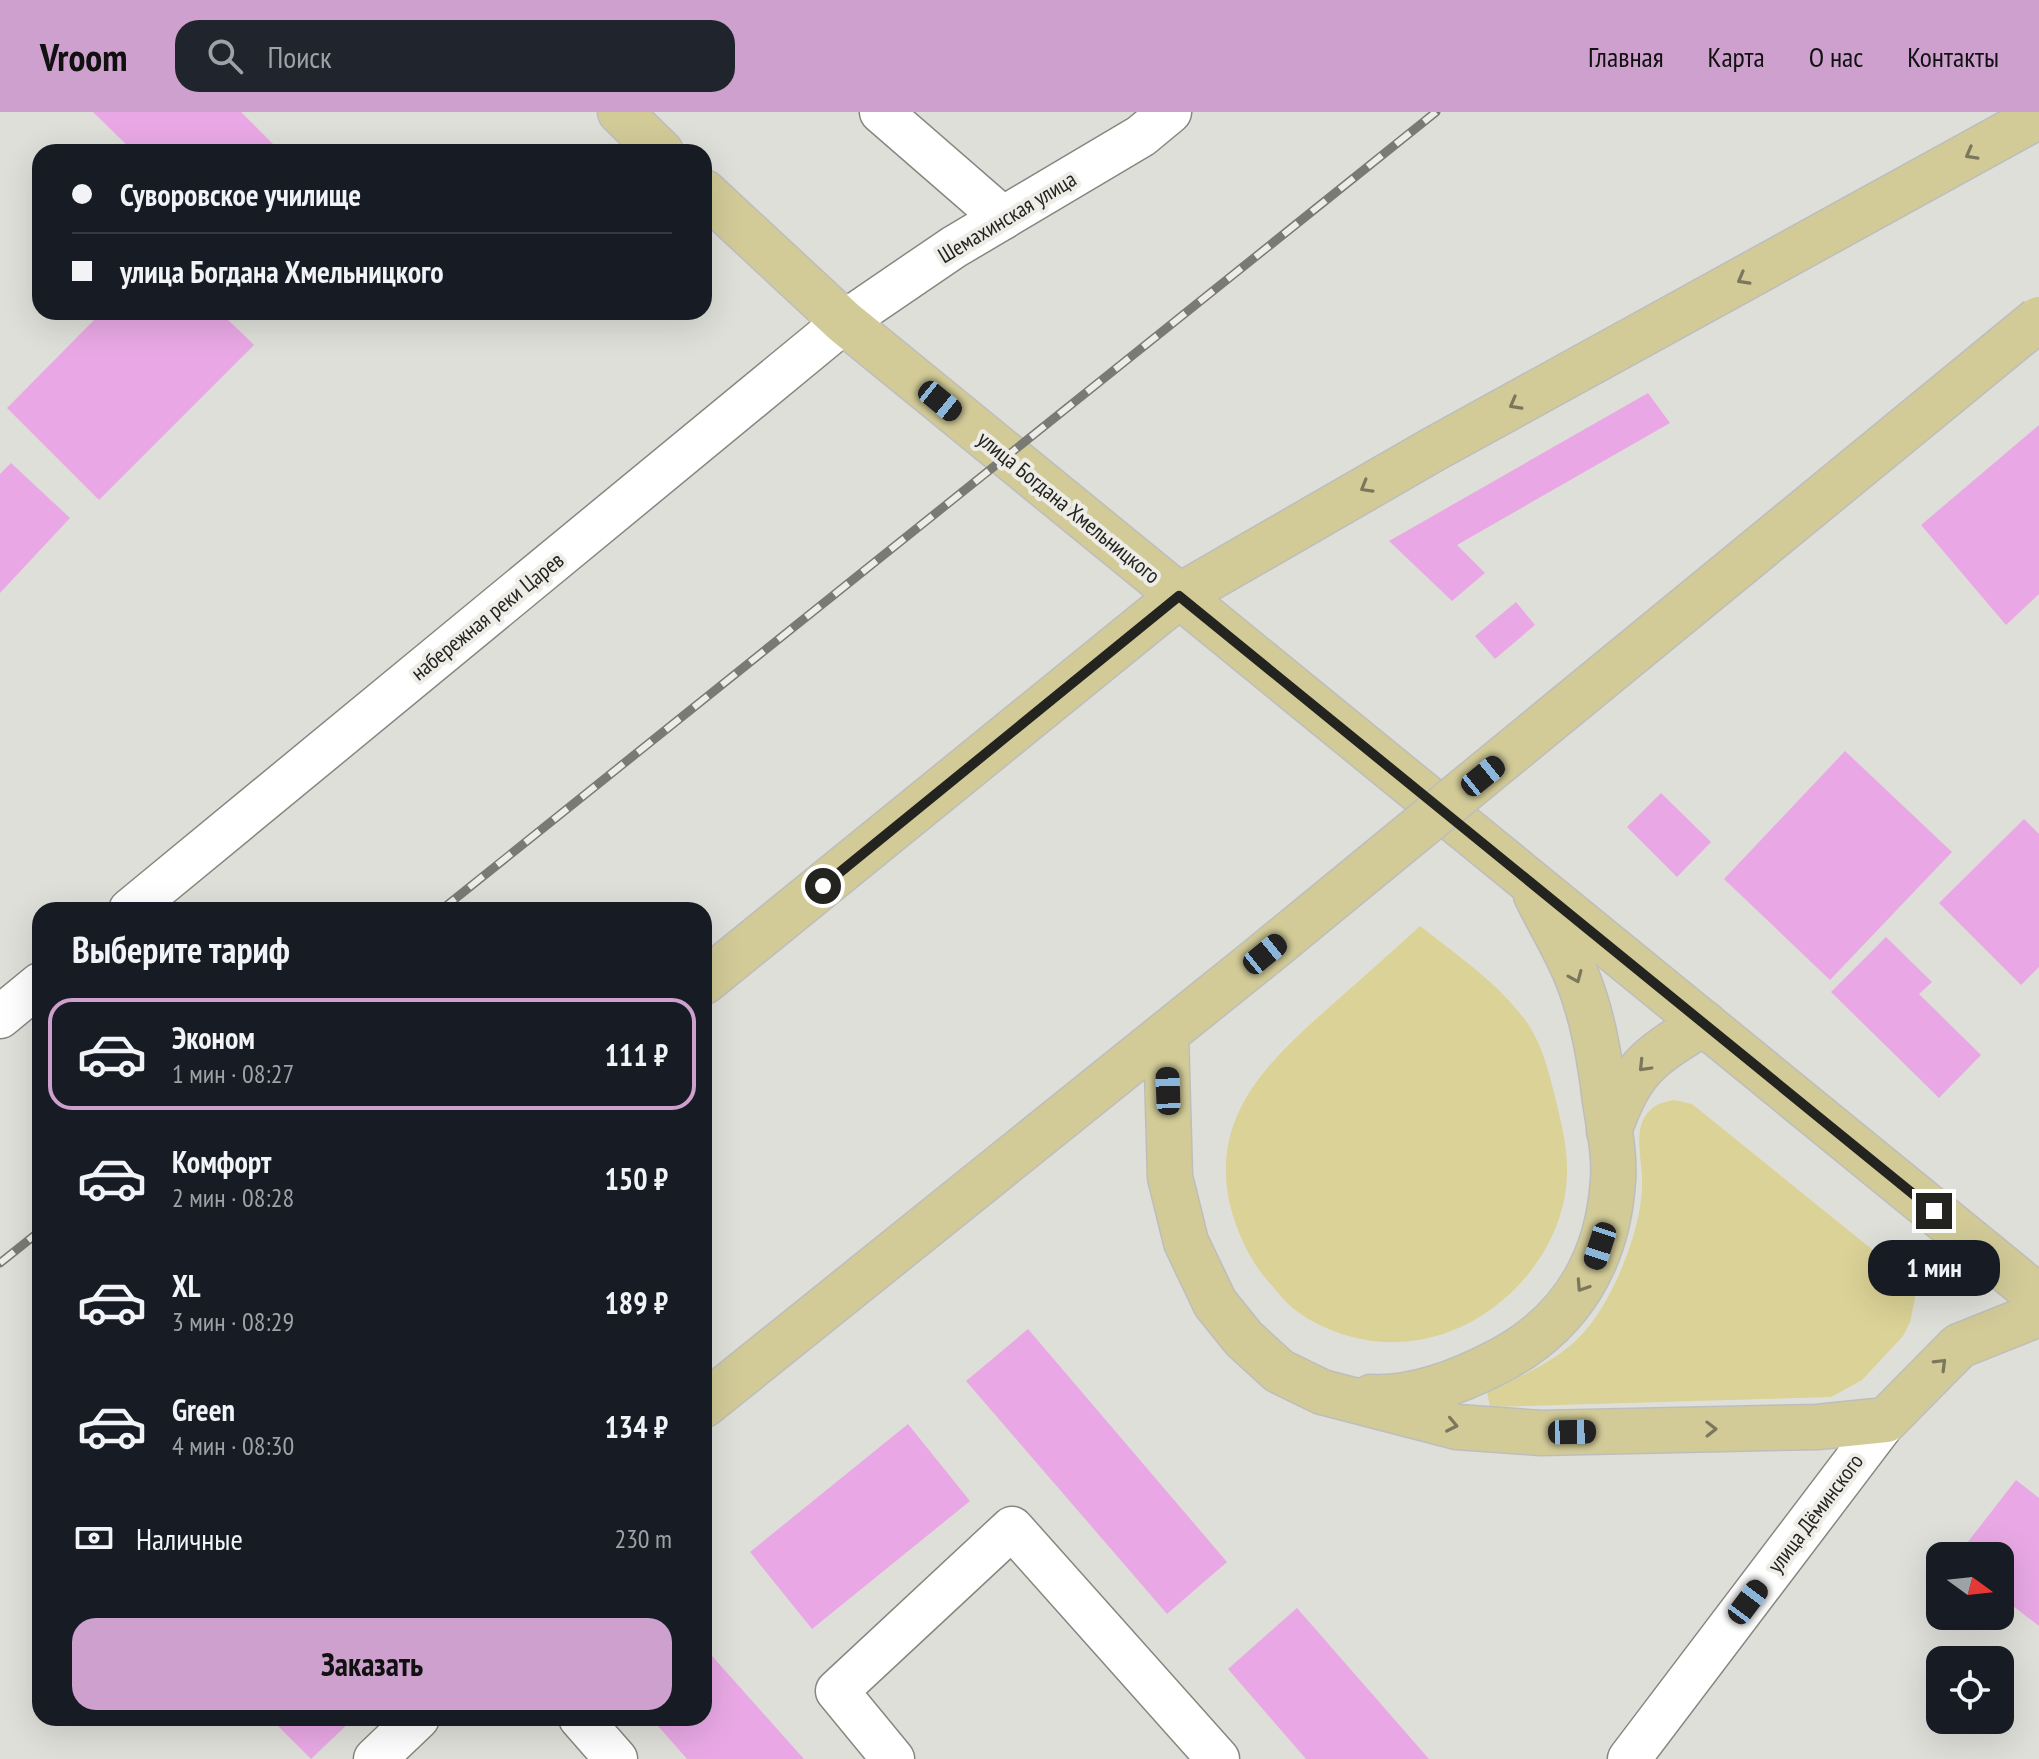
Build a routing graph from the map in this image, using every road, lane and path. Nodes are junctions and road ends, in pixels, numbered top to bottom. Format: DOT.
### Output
graph roads {
  1 [pos="620,112"];
  2 [pos="881,112"];
  3 [pos="1170,112"];
  4 [pos="2039,116"];
  5 [pos="653,144"];
  6 [pos="712,199"];
  7 [pos="1003,218"];
  8 [pos="2039,319"];
  9 [pos="844,322"];
  10 [pos="1179,596"];
  11 [pos="1530,882"];
  12 [pos="140,902"];
  13 [pos="712,975"];
  14 [pos="32,991"];
  15 [pos="0,1017"];
  16 [pos="1704,1023"];
  17 [pos="1166,1034"];
  18 [pos="1609,1131"];
  19 [pos="2039,1297"];
  20 [pos="2039,1314"];
  21 [pos="1322,1392"];
  22 [pos="712,1399"];
  23 [pos="1886,1420"];
  24 [pos="410,1726"];
  25 [pos="587,1726"];
  26 [pos="375,1759"];
  27 [pos="616,1759"];
  28 [pos="893,1759"];
  29 [pos="1218,1759"];
  30 [pos="1629,1759"];
  1 -- 5 [label="main road"];
  2 -- 7 [label="street"];
  3 -- 7 [label="street, Шемахинская улица"];
  4 -- 10 [label="main road, one-way"];
  6 -- 9 [label="main road, улица Богдана Хмельницкого"];
  7 -- 9 [label="street, Шемахинская улица"];
  8 -- 17 [label="main road, bridge"];
  9 -- 10 [label="main road, улица Богдана Хмельницкого"];
  9 -- 12 [label="street, набережная реки Царев"];
  10 -- 11 [label="main road, улица Богдана Хмельницкого"];
  10 -- 13 [label="main road"];
  11 -- 16 [label="main road, улица Богдана Хмельницкого"];
  11 -- 18 [label="main road, one-way"];
  14 -- 15 [label="street"];
  16 -- 18 [label="main road, one-way"];
  16 -- 19 [label="main road, улица Богдана Хмельницкого"];
  17 -- 21 [label="main road"];
  17 -- 22 [label="main road"];
  18 -- 21 [label="main road, one-way"];
  23 -- 20 [label="main road, one-way"];
  21 -- 23 [label="main road, one-way"];
  23 -- 30 [label="street, улица Дёминского"];
  24 -- 26 [label="street"];
  25 -- 27 [label="street"];
  28 -- 29 [label="street"];
}
